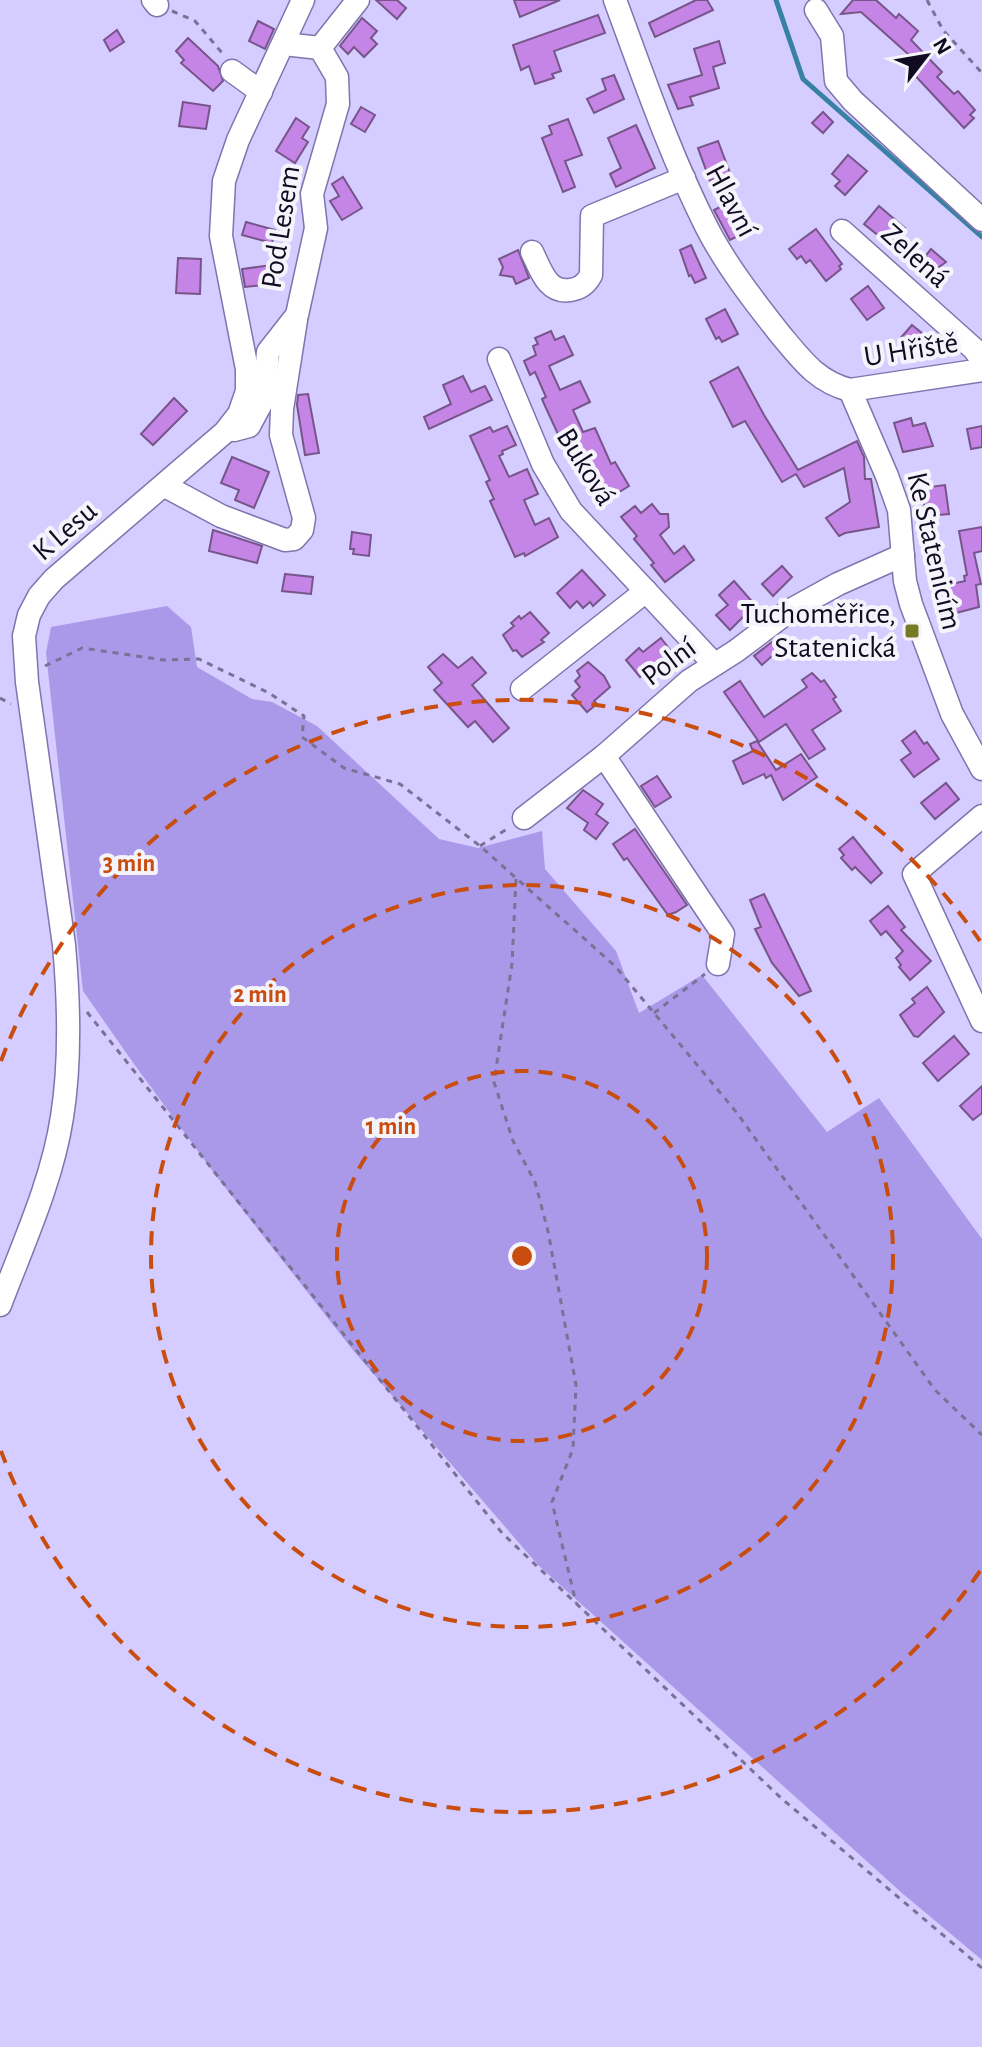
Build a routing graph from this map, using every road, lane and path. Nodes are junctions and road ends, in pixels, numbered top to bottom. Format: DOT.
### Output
graph roads {
  1 [pos="303,0"];
  2 [pos="358,0"];
  3 [pos="615,0"];
  4 [pos="927,0"];
  5 [pos="155,3"];
  6 [pos="816,10"];
  7 [pos="284,44"];
  8 [pos="320,48"];
  9 [pos="232,71"];
  10 [pos="982,73"];
  11 [pos="261,92"];
  12 [pos="684,178"];
  13 [pos="982,220"];
  14 [pos="842,231"];
  15 [pos="532,252"];
  16 [pos="297,315"];
  17 [pos="499,359"];
  18 [pos="982,360"];
  19 [pos="982,370"];
  20 [pos="850,390"];
  21 [pos="225,432"];
  22 [pos="165,486"];
  23 [pos="903,555"];
  24 [pos="646,591"];
  25 [pos="714,664"];
  26 [pos="27,682"];
  27 [pos="522,689"];
  28 [pos="604,756"];
  29 [pos="982,769"];
  30 [pos="982,816"];
  31 [pos="524,818"];
  32 [pos="480,846"];
  33 [pos="516,877"];
  34 [pos="718,964"];
  35 [pos="87,1012"];
  36 [pos="654,1013"];
  37 [pos="982,1021"];
  38 [pos="0,1305"];
  39 [pos="982,1435"];
  40 [pos="576,1603"];
  41 [pos="982,1968"];
  1 -- 7 [label="street, K Lesu"];
  2 -- 8 [label="street"];
  3 -- 12 [label="street, Hlavní"];
  4 -- 10 [label="path"];
  5 -- 9 [label="path"];
  6 -- 13 [label="street"];
  7 -- 8 [label="street"];
  7 -- 11 [label="street, K Lesu"];
  8 -- 16 [label="street, Pod Lesem"];
  9 -- 11 [label="street"];
  11 -- 21 [label="street, K Lesu"];
  12 -- 15 [label="street"];
  12 -- 20 [label="street, Hlavní"];
  14 -- 18 [label="street, Zelená"];
  16 -- 21 [label="street, Pod Lesem"];
  16 -- 22 [label="street, Pod Lesem"];
  17 -- 24 [label="street, Buková"];
  19 -- 20 [label="street, U Hřiště"];
  20 -- 23 [label="street, Ke Statenicím"];
  21 -- 22 [label="street, K Lesu"];
  22 -- 26 [label="street, K Lesu"];
  23 -- 25 [label="street, Polní"];
  23 -- 29 [label="street, Ke Statenicím"];
  24 -- 25 [label="street, Buková"];
  24 -- 27 [label="street"];
  25 -- 28 [label="street, Polní"];
  26 -- 32 [label="path"];
  26 -- 38 [label="street, K Lesu"];
  28 -- 31 [label="street, Polní"];
  28 -- 34 [label="street"];
  30 -- 37 [label="street"];
  31 -- 32 [label="path"];
  32 -- 33 [label="path"];
  33 -- 36 [label="path"];
  33 -- 40 [label="path"];
  34 -- 36 [label="path"];
  35 -- 40 [label="path"];
  36 -- 39 [label="path"];
  40 -- 41 [label="path"];
}
